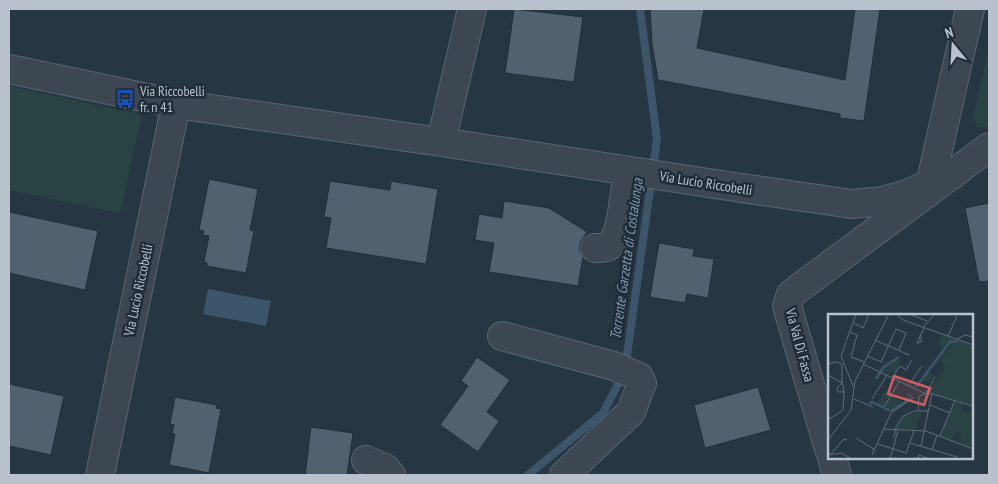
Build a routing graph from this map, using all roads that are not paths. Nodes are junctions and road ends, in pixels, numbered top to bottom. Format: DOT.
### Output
graph roads {
  1 [pos="472,9"];
  2 [pos="970,9"];
  3 [pos="9,69"];
  4 [pos="176,104"];
  5 [pos="441,142"];
  6 [pos="989,147"];
  7 [pos="644,173"];
  8 [pos="941,180"];
  9 [pos="852,204"];
  10 [pos="860,242"];
  11 [pos="595,248"];
  12 [pos="502,336"];
  13 [pos="828,446"];
  14 [pos="832,459"];
  15 [pos="366,460"];
  16 [pos="100,475"];
  17 [pos="391,475"];
  18 [pos="564,475"];
  19 [pos="837,475"];
  1 -- 5 [label="street"];
  2 -- 8 [label="street"];
  3 -- 4 [label="street, Via Lucio Riccobelli"];
  4 -- 5 [label="street, Via Lucio Riccobelli"];
  4 -- 16 [label="street, Via Lucio Riccobelli"];
  5 -- 7 [label="street, Via Lucio Riccobelli"];
  6 -- 8 [label="street, Via Val Di Fassa"];
  7 -- 9 [label="street, Via Lucio Riccobelli"];
  7 -- 11 [label="street"];
  8 -- 9 [label="street, Via Lucio Riccobelli"];
  8 -- 10 [label="street, Via Val Di Fassa"];
  9 -- 10 [label="street"];
  10 -- 13 [label="street, Via Val Di Fassa"];
  12 -- 18 [label="street"];
  14 -- 19 [label="street"];
  15 -- 17 [label="street"];
}
